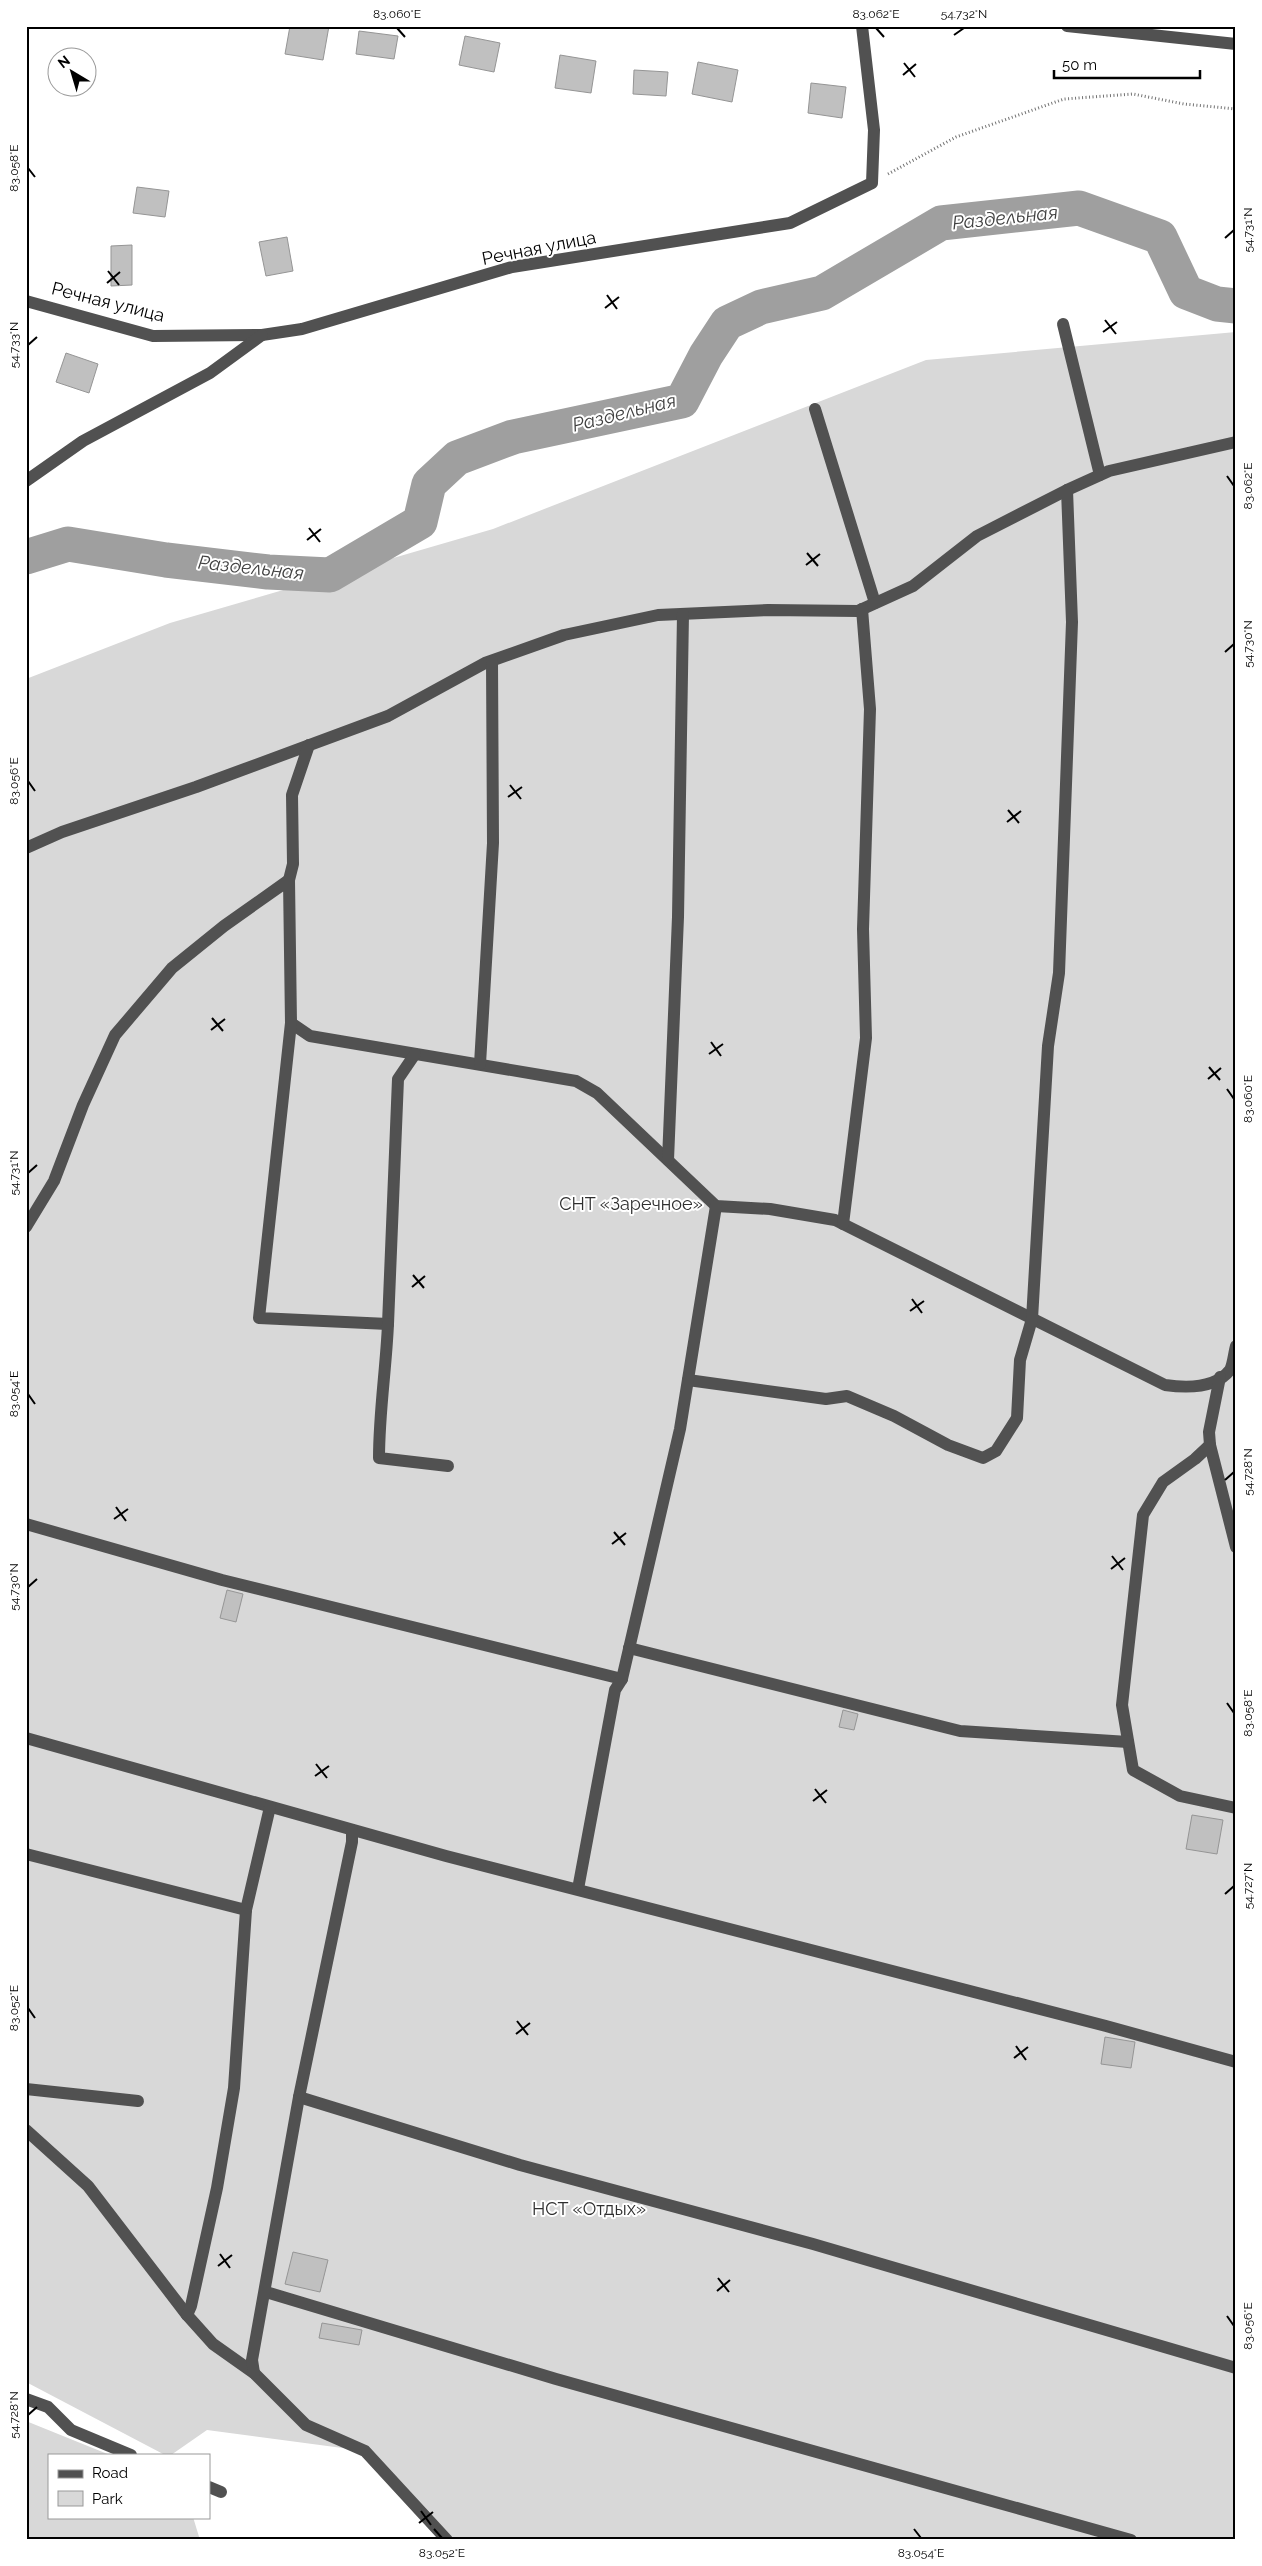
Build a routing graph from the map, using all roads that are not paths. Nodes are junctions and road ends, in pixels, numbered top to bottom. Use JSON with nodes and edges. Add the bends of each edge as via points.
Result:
{"nodes":[{"id":1,"x":862,"y":26,"type":"edge"},
{"id":2,"x":1067,"y":26,"type":"edge"},
{"id":3,"x":1236,"y":44,"type":"edge"},
{"id":4,"x":26,"y":301,"type":"edge"},
{"id":5,"x":1063,"y":324,"type":"dead end"},
{"id":6,"x":262,"y":335,"type":"junction"},
{"id":7,"x":816,"y":409,"type":"dead end"},
{"id":8,"x":1236,"y":442,"type":"edge"},
{"id":9,"x":1100,"y":475,"type":"junction"},
{"id":10,"x":26,"y":481,"type":"edge"},
{"id":11,"x":1067,"y":490,"type":"junction"},
{"id":12,"x":876,"y":603,"type":"junction"},
{"id":13,"x":862,"y":609,"type":"junction"},
{"id":14,"x":683,"y":614,"type":"junction"},
{"id":15,"x":492,"y":661,"type":"junction"},
{"id":16,"x":309,"y":745,"type":"junction"},
{"id":17,"x":26,"y":848,"type":"edge"},
{"id":18,"x":289,"y":880,"type":"junction"},
{"id":19,"x":291,"y":1023,"type":"junction"},
{"id":20,"x":415,"y":1054,"type":"junction"},
{"id":21,"x":480,"y":1064,"type":"junction"},
{"id":22,"x":668,"y":1160,"type":"junction"},
{"id":23,"x":716,"y":1206,"type":"junction"},
{"id":24,"x":843,"y":1224,"type":"junction"},
{"id":25,"x":26,"y":1227,"type":"edge"},
{"id":26,"x":1032,"y":1319,"type":"junction"},
{"id":27,"x":388,"y":1324,"type":"junction"},
{"id":28,"x":1236,"y":1346,"type":"edge"},
{"id":29,"x":1220,"y":1377,"type":"junction"},
{"id":30,"x":688,"y":1380,"type":"junction"},
{"id":31,"x":1210,"y":1445,"type":"junction"},
{"id":32,"x":448,"y":1466,"type":"dead end"},
{"id":33,"x":26,"y":1524,"type":"edge"},
{"id":34,"x":1236,"y":1547,"type":"edge"},
{"id":35,"x":629,"y":1648,"type":"junction"},
{"id":36,"x":622,"y":1679,"type":"junction"},
{"id":37,"x":26,"y":1738,"type":"edge"},
{"id":38,"x":1128,"y":1742,"type":"junction"},
{"id":39,"x":270,"y":1807,"type":"junction"},
{"id":40,"x":1236,"y":1808,"type":"edge"},
{"id":41,"x":352,"y":1830,"type":"junction"},
{"id":42,"x":26,"y":1854,"type":"edge"},
{"id":43,"x":578,"y":1889,"type":"junction"},
{"id":44,"x":246,"y":1910,"type":"junction"},
{"id":45,"x":1236,"y":2062,"type":"edge"},
{"id":46,"x":26,"y":2089,"type":"edge"},
{"id":47,"x":299,"y":2097,"type":"junction"},
{"id":48,"x":138,"y":2101,"type":"dead end"},
{"id":49,"x":26,"y":2130,"type":"edge"},
{"id":50,"x":266,"y":2292,"type":"junction"},
{"id":51,"x":187,"y":2315,"type":"junction"},
{"id":52,"x":1236,"y":2368,"type":"edge"},
{"id":53,"x":254,"y":2373,"type":"junction"},
{"id":54,"x":26,"y":2399,"type":"edge"},
{"id":55,"x":129,"y":2454,"type":"edge"},
{"id":56,"x":447,"y":2540,"type":"edge"},
{"id":57,"x":1131,"y":2540,"type":"edge"}],
"edges":[{"from":1,"to":6,"type":"street","name":"Речная улица","via":[[874,130],[872,183],[790,224],[512,268],[302,329]]},
{"from":2,"to":3,"type":"street"},
{"from":4,"to":6,"type":"street","name":"Речная улица","via":[[153,336]]},
{"from":5,"to":9,"type":"street"},
{"from":6,"to":10,"type":"street","via":[[210,373],[83,441]]},
{"from":7,"to":12,"type":"street"},
{"from":8,"to":9,"type":"street"},
{"from":9,"to":11,"type":"street"},
{"from":11,"to":12,"type":"street","via":[[977,536],[913,586]]},
{"from":11,"to":26,"type":"street","via":[[1072,622],[1059,973],[1048,1046]]},
{"from":12,"to":13,"type":"street"},
{"from":13,"to":14,"type":"street"},
{"from":13,"to":24,"type":"street","via":[[870,709],[863,929],[866,1038]]},
{"from":14,"to":15,"type":"street","via":[[658,615],[564,635]]},
{"from":14,"to":22,"type":"street","via":[[678,917]]},
{"from":15,"to":16,"type":"street","via":[[388,716]]},
{"from":15,"to":21,"type":"street","via":[[494,843]]},
{"from":16,"to":17,"type":"street","via":[[62,832]]},
{"from":16,"to":18,"type":"street","via":[[292,795],[293,864]]},
{"from":18,"to":19,"type":"street"},
{"from":18,"to":25,"type":"street","via":[[172,968],[114,1035],[54,1181]]},
{"from":19,"to":20,"type":"street","via":[[310,1036]]},
{"from":19,"to":27,"type":"street","via":[[259,1318]]},
{"from":20,"to":21,"type":"street"},
{"from":20,"to":27,"type":"street","via":[[398,1079]]},
{"from":21,"to":22,"type":"street","via":[[576,1081],[597,1093]]},
{"from":22,"to":23,"type":"street"},
{"from":23,"to":24,"type":"street","via":[[770,1209]]},
{"from":23,"to":30,"type":"street"},
{"from":24,"to":26,"type":"street"},
{"from":26,"to":29,"type":"street","via":[[1165,1385],[1185,1388],[1212,1383]]},
{"from":26,"to":30,"type":"street","via":[[1020,1360],[1016,1418],[996,1451],[983,1458],[948,1445],[894,1416],[847,1396],[826,1399]]},
{"from":27,"to":32,"type":"street","via":[[379,1458]]},
{"from":28,"to":29,"type":"street","via":[[1230,1370]]},
{"from":29,"to":31,"type":"street","via":[[1209,1432]]},
{"from":30,"to":35,"type":"street","via":[[680,1429]]},
{"from":31,"to":34,"type":"street"},
{"from":31,"to":38,"type":"street","via":[[1163,1482],[1144,1515],[1122,1705]]},
{"from":33,"to":36,"type":"street","via":[[222,1580]]},
{"from":35,"to":36,"type":"street"},
{"from":35,"to":38,"type":"street","via":[[960,1732]]},
{"from":36,"to":43,"type":"street","via":[[615,1690]]},
{"from":37,"to":39,"type":"street"},
{"from":38,"to":40,"type":"street","via":[[1133,1770],[1180,1796]]},
{"from":39,"to":41,"type":"street"},
{"from":39,"to":44,"type":"street"},
{"from":41,"to":43,"type":"street"},
{"from":41,"to":47,"type":"street"},
{"from":42,"to":44,"type":"street"},
{"from":43,"to":45,"type":"street"},
{"from":44,"to":51,"type":"street","via":[[234,2088],[218,2188]]},
{"from":46,"to":48,"type":"street"},
{"from":47,"to":50,"type":"street"},
{"from":47,"to":52,"type":"street","via":[[520,2165],[813,2244]]},
{"from":49,"to":51,"type":"street","via":[[88,2186]]},
{"from":50,"to":53,"type":"street","via":[[252,2360]]},
{"from":50,"to":57,"type":"street","via":[[556,2379]]},
{"from":51,"to":53,"type":"street","via":[[214,2344]]},
{"from":53,"to":56,"type":"street","via":[[306,2424],[365,2451]]},
{"from":54,"to":55,"type":"street","via":[[48,2407],[72,2430]]}]}
